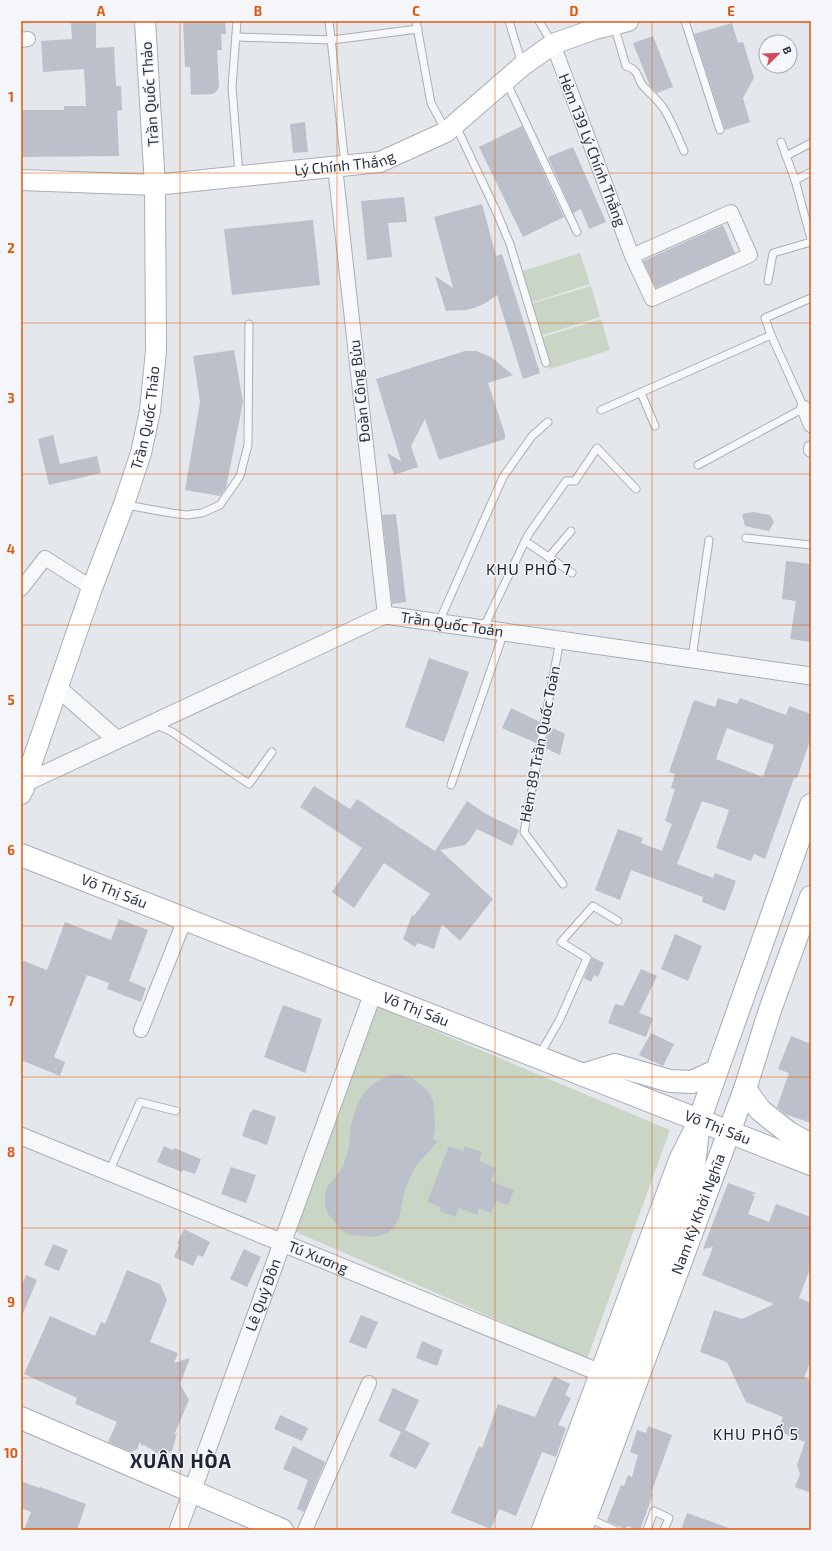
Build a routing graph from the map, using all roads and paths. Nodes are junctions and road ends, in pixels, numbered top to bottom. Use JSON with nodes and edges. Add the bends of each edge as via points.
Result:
{"nodes":[{"id":1,"x":145,"y":21,"type":"edge"},
{"id":2,"x":237,"y":21,"type":"edge"},
{"id":3,"x":329,"y":21,"type":"edge"},
{"id":4,"x":416,"y":21,"type":"edge"},
{"id":5,"x":509,"y":21,"type":"edge"},
{"id":6,"x":539,"y":21,"type":"edge"},
{"id":7,"x":685,"y":21,"type":"edge"},
{"id":8,"x":621,"y":23,"type":"edge"},
{"id":9,"x":594,"y":25,"type":"edge"},
{"id":10,"x":418,"y":29,"type":"junction"},
{"id":11,"x":236,"y":38,"type":"junction"},
{"id":12,"x":332,"y":40,"type":"junction"},
{"id":13,"x":553,"y":44,"type":"junction"},
{"id":14,"x":522,"y":66,"type":"junction"},
{"id":15,"x":506,"y":81,"type":"junction"},
{"id":16,"x":451,"y":128,"type":"junction"},
{"id":17,"x":720,"y":130,"type":"dead end"},
{"id":18,"x":781,"y":142,"type":"dead end"},
{"id":19,"x":811,"y":143,"type":"edge"},
{"id":20,"x":684,"y":151,"type":"dead end"},
{"id":21,"x":786,"y":156,"type":"junction"},
{"id":22,"x":340,"y":166,"type":"junction"},
{"id":23,"x":811,"y":172,"type":"edge"},
{"id":24,"x":239,"y":176,"type":"junction"},
{"id":25,"x":21,"y":180,"type":"edge"},
{"id":26,"x":795,"y":180,"type":"junction"},
{"id":27,"x":156,"y":185,"type":"junction"},
{"id":28,"x":577,"y":232,"type":"dead end"},
{"id":29,"x":811,"y":240,"type":"edge"},
{"id":30,"x":632,"y":256,"type":"junction"},
{"id":31,"x":768,"y":281,"type":"dead end"},
{"id":32,"x":811,"y":298,"type":"edge"},
{"id":33,"x":249,"y":324,"type":"dead end"},
{"id":34,"x":771,"y":335,"type":"junction"},
{"id":35,"x":546,"y":362,"type":"dead end"},
{"id":36,"x":641,"y":392,"type":"junction"},
{"id":37,"x":804,"y":408,"type":"junction"},
{"id":38,"x":602,"y":410,"type":"dead end"},
{"id":39,"x":548,"y":422,"type":"dead end"},
{"id":40,"x":811,"y":425,"type":"edge"},
{"id":41,"x":655,"y":426,"type":"dead end"},
{"id":42,"x":698,"y":465,"type":"dead end"},
{"id":43,"x":636,"y":489,"type":"dead end"},
{"id":44,"x":124,"y":504,"type":"junction"},
{"id":45,"x":571,"y":531,"type":"dead end"},
{"id":46,"x":746,"y":538,"type":"dead end"},
{"id":47,"x":709,"y":540,"type":"dead end"},
{"id":48,"x":526,"y":541,"type":"junction"},
{"id":49,"x":811,"y":545,"type":"edge"},
{"id":50,"x":549,"y":557,"type":"junction"},
{"id":51,"x":572,"y":573,"type":"dead end"},
{"id":52,"x":92,"y":588,"type":"junction"},
{"id":53,"x":21,"y":589,"type":"edge"},
{"id":54,"x":385,"y":616,"type":"junction"},
{"id":55,"x":439,"y":623,"type":"junction"},
{"id":56,"x":483,"y":629,"type":"junction"},
{"id":57,"x":504,"y":632,"type":"junction"},
{"id":58,"x":560,"y":640,"type":"junction"},
{"id":59,"x":692,"y":659,"type":"junction"},
{"id":60,"x":811,"y":676,"type":"edge"},
{"id":61,"x":58,"y":688,"type":"junction"},
{"id":62,"x":153,"y":723,"type":"junction"},
{"id":63,"x":117,"y":740,"type":"junction"},
{"id":64,"x":272,"y":752,"type":"dead end"},
{"id":65,"x":451,"y":785,"type":"dead end"},
{"id":66,"x":22,"y":789,"type":"edge"},
{"id":67,"x":811,"y":805,"type":"edge"},
{"id":68,"x":21,"y":855,"type":"edge"},
{"id":69,"x":563,"y":884,"type":"dead end"},
{"id":70,"x":811,"y":897,"type":"edge"},
{"id":71,"x":185,"y":919,"type":"junction"},
{"id":72,"x":618,"y":921,"type":"dead end"},
{"id":73,"x":373,"y":993,"type":"junction"},
{"id":74,"x":141,"y":1030,"type":"dead end"},
{"id":75,"x":538,"y":1058,"type":"junction"},
{"id":76,"x":716,"y":1071,"type":"junction"},
{"id":77,"x":583,"y":1075,"type":"junction"},
{"id":78,"x":745,"y":1089,"type":"junction"},
{"id":79,"x":176,"y":1111,"type":"dead end"},
{"id":80,"x":699,"y":1121,"type":"junction"},
{"id":81,"x":728,"y":1132,"type":"junction"},
{"id":82,"x":21,"y":1136,"type":"edge"},
{"id":83,"x":811,"y":1145,"type":"edge"},
{"id":84,"x":811,"y":1164,"type":"edge"},
{"id":85,"x":109,"y":1172,"type":"junction"},
{"id":86,"x":282,"y":1243,"type":"junction"},
{"id":87,"x":607,"y":1376,"type":"junction"},
{"id":88,"x":370,"y":1383,"type":"dead end"},
{"id":89,"x":21,"y":1418,"type":"edge"},
{"id":90,"x":192,"y":1491,"type":"junction"},
{"id":91,"x":583,"y":1524,"type":"edge"},
{"id":92,"x":178,"y":1530,"type":"edge"},
{"id":93,"x":282,"y":1530,"type":"edge"},
{"id":94,"x":305,"y":1530,"type":"edge"},
{"id":95,"x":542,"y":1530,"type":"edge"},
{"id":96,"x":562,"y":1530,"type":"edge"},
{"id":97,"x":616,"y":1530,"type":"edge"},
{"id":98,"x":647,"y":1530,"type":"edge"},
{"id":99,"x":664,"y":1530,"type":"edge"}],
"edges":[{"from":1,"to":27,"type":"main road","name":"Trần Quốc Thảo"},
{"from":2,"to":11,"type":"lane"},
{"from":3,"to":12,"type":"lane"},
{"from":4,"to":10,"type":"lane"},
{"from":5,"to":14,"type":"lane"},
{"from":6,"to":13,"type":"lane"},
{"from":7,"to":17,"type":"lane"},
{"from":8,"to":9,"type":"main road","name":"Lý Chính Thắng"},
{"from":8,"to":20,"type":"lane","via":[[626,66],[635,71],[644,88],[664,108]]},
{"from":9,"to":13,"type":"main road","name":"Lý Chính Thắng"},
{"from":10,"to":12,"type":"lane"},
{"from":10,"to":16,"type":"lane","via":[[431,103]]},
{"from":11,"to":12,"type":"lane"},
{"from":11,"to":24,"type":"lane","via":[[232,87]]},
{"from":12,"to":22,"type":"lane"},
{"from":13,"to":14,"type":"main road","name":"Lý Chính Thắng"},
{"from":13,"to":30,"type":"street","name":"Hẻm 139 Lý Chính Thắng"},
{"from":14,"to":15,"type":"main road","name":"Lý Chính Thắng"},
{"from":15,"to":16,"type":"main road","name":"Lý Chính Thắng"},
{"from":15,"to":28,"type":"lane"},
{"from":16,"to":22,"type":"main road","name":"Lý Chính Thắng","via":[[380,162]]},
{"from":16,"to":35,"type":"lane","via":[[497,213],[510,244]]},
{"from":18,"to":21,"type":"lane"},
{"from":19,"to":21,"type":"lane"},
{"from":21,"to":26,"type":"lane"},
{"from":22,"to":24,"type":"main road","name":"Lý Chính Thắng"},
{"from":22,"to":54,"type":"street","name":"Đoàn Công Bửu"},
{"from":23,"to":26,"type":"lane"},
{"from":24,"to":27,"type":"main road","name":"Lý Chính Thắng"},
{"from":25,"to":27,"type":"main road","name":"Lý Chính Thắng"},
{"from":26,"to":29,"type":"lane"},
{"from":27,"to":44,"type":"main road","name":"Trần Quốc Thảo","via":[[156,351],[150,411],[141,453]]},
{"from":29,"to":31,"type":"lane","via":[[773,253]]},
{"from":30,"to":30,"type":"street","name":"Hẻm 139 Lý Chính Thắng","via":[[731,212],[750,256],[652,299]]},
{"from":32,"to":34,"type":"lane","via":[[765,318]]},
{"from":33,"to":44,"type":"lane","via":[[248,445],[240,476],[220,505],[202,513],[187,515]]},
{"from":34,"to":36,"type":"lane"},
{"from":34,"to":37,"type":"lane"},
{"from":36,"to":38,"type":"lane"},
{"from":36,"to":41,"type":"lane"},
{"from":37,"to":40,"type":"street"},
{"from":37,"to":42,"type":"lane"},
{"from":39,"to":55,"type":"lane","via":[[532,436],[503,477]]},
{"from":43,"to":48,"type":"lane","via":[[597,448],[575,481],[566,481]]},
{"from":44,"to":52,"type":"main road","name":"Trần Quốc Thảo"},
{"from":45,"to":50,"type":"lane"},
{"from":46,"to":49,"type":"lane"},
{"from":47,"to":59,"type":"lane"},
{"from":48,"to":50,"type":"lane"},
{"from":48,"to":56,"type":"lane"},
{"from":50,"to":51,"type":"lane"},
{"from":52,"to":53,"type":"street","via":[[45,558]]},
{"from":52,"to":61,"type":"main road","name":"Trần Quốc Thảo"},
{"from":54,"to":55,"type":"street","name":"Trần Quốc Toản"},
{"from":54,"to":62,"type":"street","name":"Trần Quốc Toản"},
{"from":55,"to":56,"type":"street","name":"Trần Quốc Toản"},
{"from":56,"to":57,"type":"street","name":"Trần Quốc Toản"},
{"from":57,"to":58,"type":"street","name":"Trần Quốc Toản"},
{"from":57,"to":65,"type":"lane"},
{"from":58,"to":59,"type":"street","name":"Trần Quốc Toản"},
{"from":58,"to":69,"type":"lane","name":"Hẻm 89 Trần Quốc Toản","via":[[524,832]]},
{"from":59,"to":60,"type":"street","name":"Trần Quốc Toản"},
{"from":61,"to":63,"type":"street"},
{"from":61,"to":66,"type":"main road","name":"Trần Quốc Thảo"},
{"from":62,"to":63,"type":"street","name":"Trần Quốc Toản"},
{"from":62,"to":64,"type":"lane","via":[[172,732],[249,784]]},
{"from":63,"to":66,"type":"street","name":"Trần Quốc Toản"},
{"from":67,"to":76,"type":"main road","name":"Nam Kỳ Khởi Nghĩa"},
{"from":68,"to":71,"type":"main road","name":"Võ Thị Sáu"},
{"from":70,"to":78,"type":"main road","name":"Nam Kỳ Khởi Nghĩa","via":[[770,1010]]},
{"from":71,"to":73,"type":"main road","name":"Võ Thị Sáu"},
{"from":71,"to":74,"type":"street"},
{"from":72,"to":75,"type":"lane","via":[[593,906],[561,942],[587,958],[560,1019]]},
{"from":73,"to":75,"type":"main road","name":"Võ Thị Sáu"},
{"from":73,"to":86,"type":"street","name":"Lê Quý Đôn"},
{"from":75,"to":77,"type":"main road","name":"Võ Thị Sáu"},
{"from":76,"to":77,"type":"main road","via":[[692,1082],[670,1081],[615,1065]]},
{"from":76,"to":80,"type":"main road","name":"Nam Kỳ Khởi Nghĩa"},
{"from":77,"to":80,"type":"main road","name":"Võ Thị Sáu"},
{"from":78,"to":81,"type":"main road","name":"Nam Kỳ Khởi Nghĩa"},
{"from":78,"to":83,"type":"main road","via":[[760,1110]]},
{"from":79,"to":85,"type":"lane","via":[[140,1102]]},
{"from":80,"to":81,"type":"main road","name":"Võ Thị Sáu"},
{"from":80,"to":87,"type":"main road","name":"Nam Kỳ Khởi Nghĩa","via":[[694,1166]]},
{"from":81,"to":84,"type":"main road","name":"Võ Thị Sáu"},
{"from":81,"to":91,"type":"main road","name":"Nam Kỳ Khởi Nghĩa"},
{"from":82,"to":85,"type":"street","name":"Tú Xương"},
{"from":85,"to":86,"type":"street","name":"Tú Xương"},
{"from":86,"to":87,"type":"street","name":"Tú Xương"},
{"from":86,"to":90,"type":"street","name":"Lê Quý Đôn"},
{"from":87,"to":95,"type":"main road","name":"Nam Kỳ Khởi Nghĩa"},
{"from":87,"to":96,"type":"main road","name":"Nam Kỳ Khởi Nghĩa"},
{"from":88,"to":94,"type":"street"},
{"from":89,"to":90,"type":"main road"},
{"from":90,"to":92,"type":"street","name":"Lê Quý Đôn"},
{"from":90,"to":93,"type":"main road"},
{"from":91,"to":97,"type":"lane"},
{"from":98,"to":99,"type":"lane","via":[[654,1512],[669,1518]]}]}
